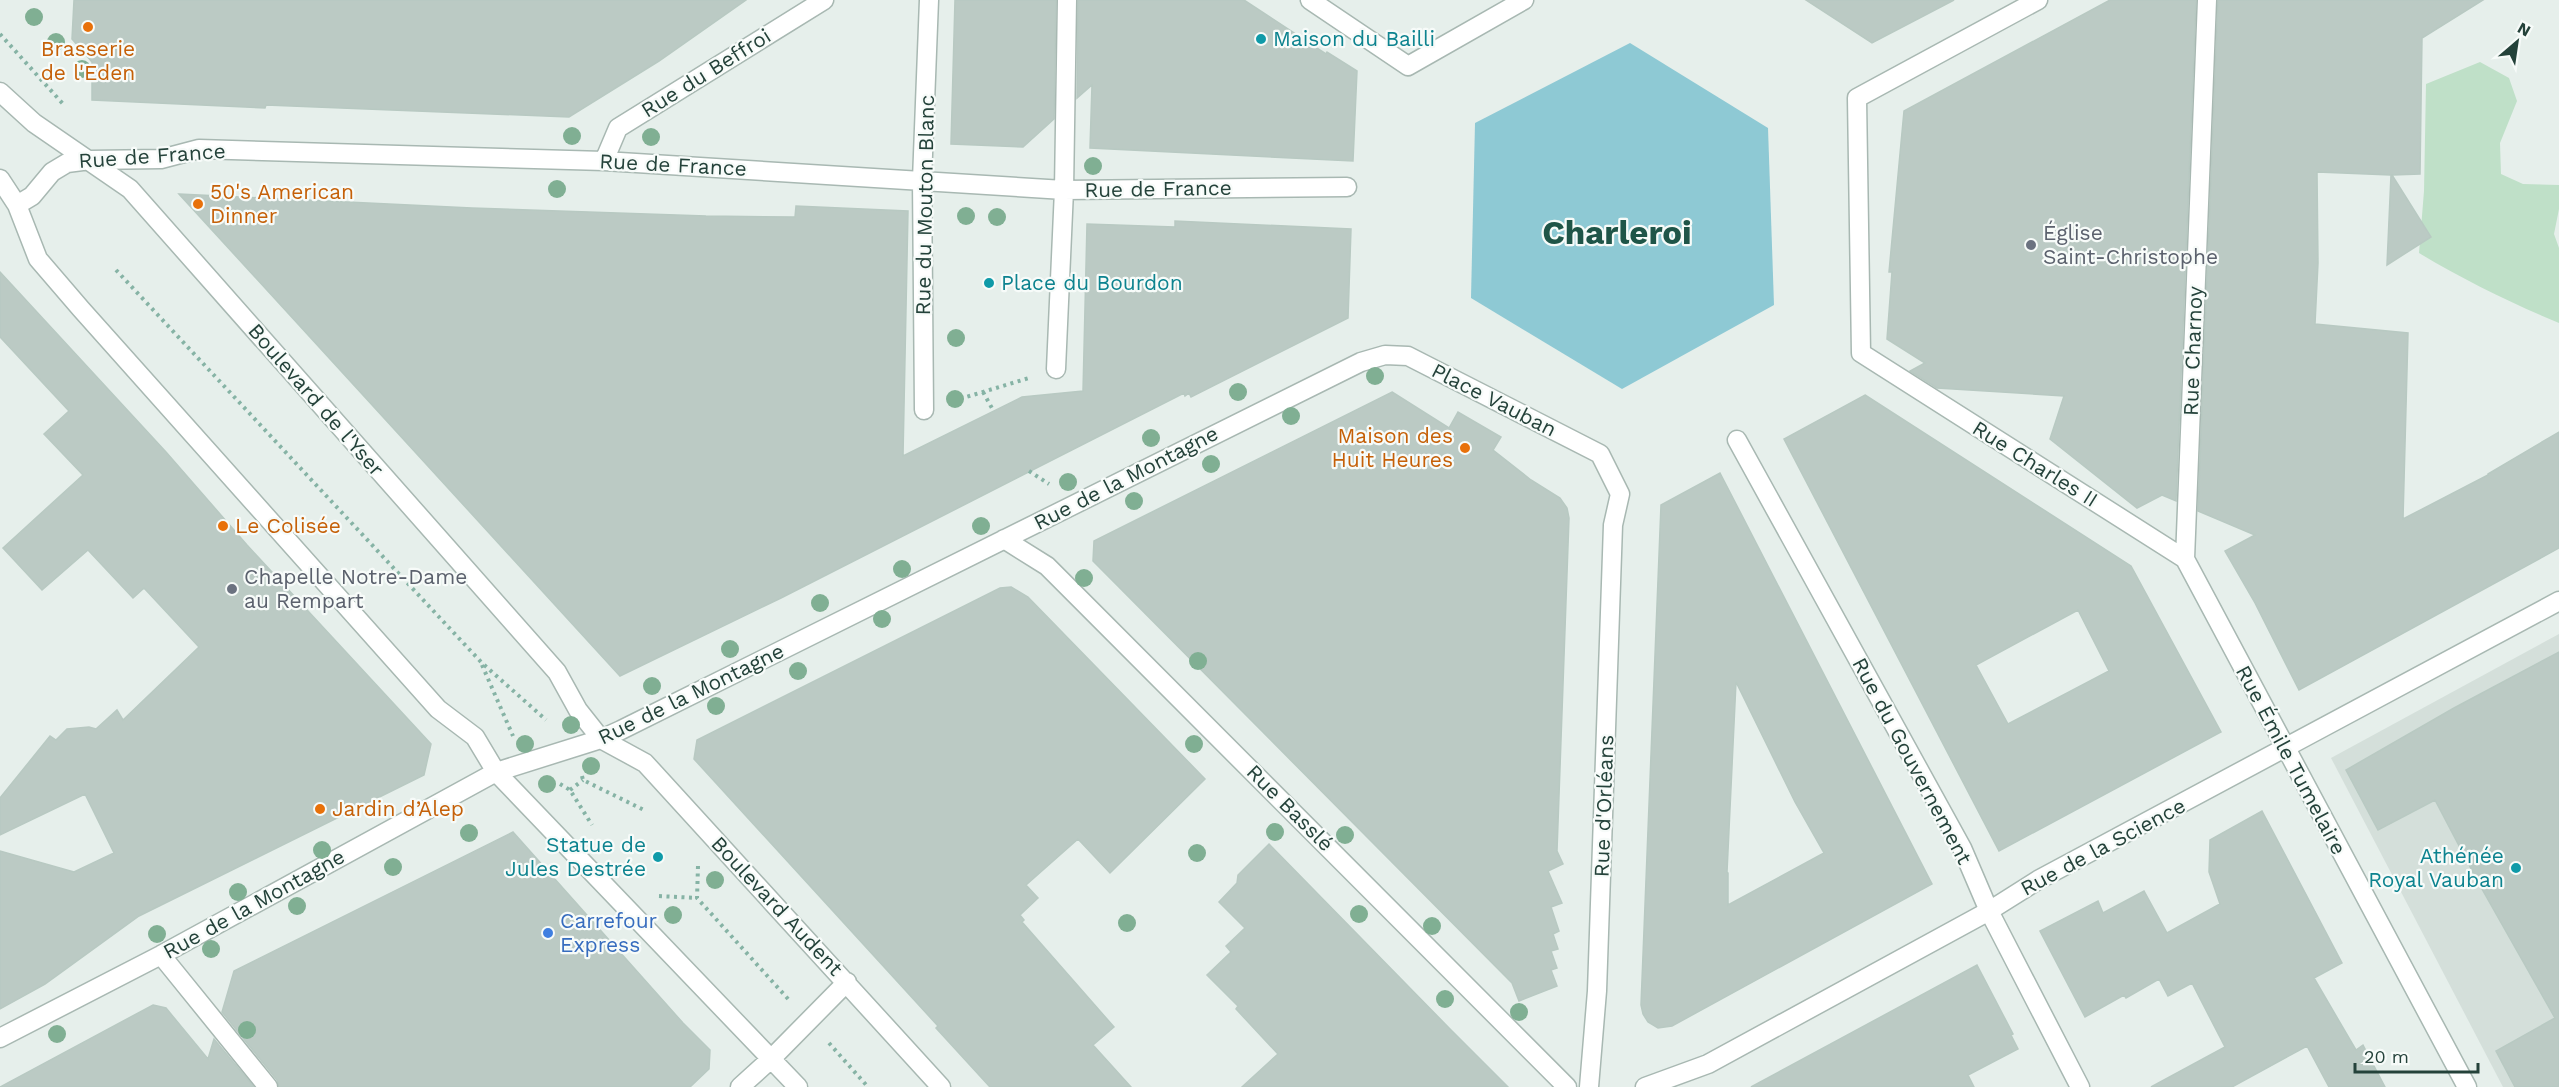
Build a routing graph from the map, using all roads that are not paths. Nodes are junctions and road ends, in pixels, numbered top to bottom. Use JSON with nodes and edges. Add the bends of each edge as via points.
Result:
{"nodes":[{"id":1,"x":824,"y":0,"type":"edge"},
{"id":2,"x":929,"y":0,"type":"edge"},
{"id":3,"x":1067,"y":0,"type":"edge"},
{"id":4,"x":1310,"y":0,"type":"edge"},
{"id":5,"x":1524,"y":0,"type":"edge"},
{"id":6,"x":2038,"y":0,"type":"edge"},
{"id":7,"x":2207,"y":0,"type":"edge"},
{"id":8,"x":0,"y":92,"type":"edge"},
{"id":9,"x":90,"y":160,"type":"junction"},
{"id":10,"x":604,"y":161,"type":"junction"},
{"id":11,"x":0,"y":179,"type":"edge"},
{"id":12,"x":922,"y":180,"type":"junction"},
{"id":13,"x":1347,"y":187,"type":"dead end"},
{"id":14,"x":1064,"y":190,"type":"junction"},
{"id":15,"x":17,"y":205,"type":"junction"},
{"id":16,"x":1385,"y":355,"type":"joint"},
{"id":17,"x":1056,"y":369,"type":"road end"},
{"id":18,"x":924,"y":410,"type":"road end"},
{"id":19,"x":1737,"y":440,"type":"dead end"},
{"id":20,"x":1600,"y":454,"type":"joint"},
{"id":21,"x":1004,"y":539,"type":"junction"},
{"id":22,"x":2185,"y":559,"type":"junction"},
{"id":23,"x":2559,"y":601,"type":"edge"},
{"id":24,"x":601,"y":739,"type":"junction"},
{"id":25,"x":2285,"y":750,"type":"junction"},
{"id":26,"x":496,"y":772,"type":"junction"},
{"id":27,"x":1989,"y":911,"type":"junction"},
{"id":28,"x":160,"y":955,"type":"junction"},
{"id":29,"x":847,"y":982,"type":"junction"},
{"id":30,"x":0,"y":1038,"type":"edge"},
{"id":31,"x":772,"y":1058,"type":"junction"},
{"id":32,"x":268,"y":1087,"type":"edge"},
{"id":33,"x":740,"y":1087,"type":"edge"},
{"id":34,"x":798,"y":1087,"type":"edge"},
{"id":35,"x":941,"y":1087,"type":"edge"},
{"id":36,"x":1567,"y":1087,"type":"edge"},
{"id":37,"x":1589,"y":1087,"type":"edge"},
{"id":38,"x":1645,"y":1087,"type":"edge"},
{"id":39,"x":2080,"y":1087,"type":"edge"},
{"id":40,"x":2467,"y":1087,"type":"edge"}],
"edges":[{"from":1,"to":10,"type":"street","name":"Rue du Beffroi","via":[[618,128]]},
{"from":2,"to":12,"type":"street","name":"Rue du Mouton Blanc"},
{"from":3,"to":14,"type":"street"},
{"from":4,"to":5,"type":"street","via":[[1408,66]]},
{"from":6,"to":22,"type":"street","name":"Rue Charles II","via":[[1857,98],[1861,353]]},
{"from":7,"to":22,"type":"street","name":"Rue Charnoy"},
{"from":8,"to":9,"type":"street","name":"Boulevard de l'Yser","via":[[34,123]]},
{"from":9,"to":10,"type":"street","name":"Rue de France","via":[[161,159],[199,149]]},
{"from":9,"to":15,"type":"street","name":"Rue de France","via":[[68,163],[52,172],[32,196]]},
{"from":9,"to":24,"type":"street","name":"Boulevard de l'Yser","via":[[130,189],[235,307],[557,672],[578,710]]},
{"from":10,"to":12,"type":"street","name":"Rue de France"},
{"from":11,"to":15,"type":"street"},
{"from":12,"to":14,"type":"street","name":"Rue de France"},
{"from":12,"to":18,"type":"street","name":"Rue du Mouton Blanc"},
{"from":13,"to":14,"type":"street","name":"Rue de France"},
{"from":14,"to":17,"type":"street"},
{"from":15,"to":26,"type":"street","via":[[38,259],[438,709],[474,737]]},
{"from":16,"to":20,"type":"street","name":"Place Vauban","via":[[1408,356]]},
{"from":16,"to":21,"type":"street","name":"Rue de la Montagne","via":[[1361,362]]},
{"from":19,"to":27,"type":"street","name":"Rue du Gouvernement","via":[[1962,848]]},
{"from":20,"to":37,"type":"street","name":"Rue d'Orléans","via":[[1620,494],[1613,525],[1597,991]]},
{"from":21,"to":24,"type":"street","name":"Rue de la Montagne"},
{"from":21,"to":36,"type":"street","name":"Rue Basslé","via":[[1047,566]]},
{"from":22,"to":25,"type":"street","name":"Rue Émile Tumelaire"},
{"from":23,"to":25,"type":"street","name":"Rue de la Science"},
{"from":24,"to":26,"type":"street","name":"Rue de la Montagne"},
{"from":24,"to":29,"type":"street","name":"Boulevard Audent","via":[[645,763]]},
{"from":25,"to":27,"type":"street","name":"Rue de la Science","via":[[2038,880]]},
{"from":25,"to":40,"type":"street","name":"Rue Émile Tumelaire"},
{"from":26,"to":28,"type":"street","name":"Rue de la Montagne"},
{"from":26,"to":31,"type":"street"},
{"from":27,"to":38,"type":"street","name":"Rue de la Science","via":[[1708,1064]]},
{"from":27,"to":39,"type":"street","name":"Rue du Gouvernement"},
{"from":28,"to":30,"type":"street","name":"Rue de la Montagne"},
{"from":28,"to":32,"type":"street"},
{"from":29,"to":31,"type":"street"},
{"from":29,"to":35,"type":"street","name":"Boulevard Audent"},
{"from":31,"to":33,"type":"street"},
{"from":31,"to":34,"type":"street"}]}
